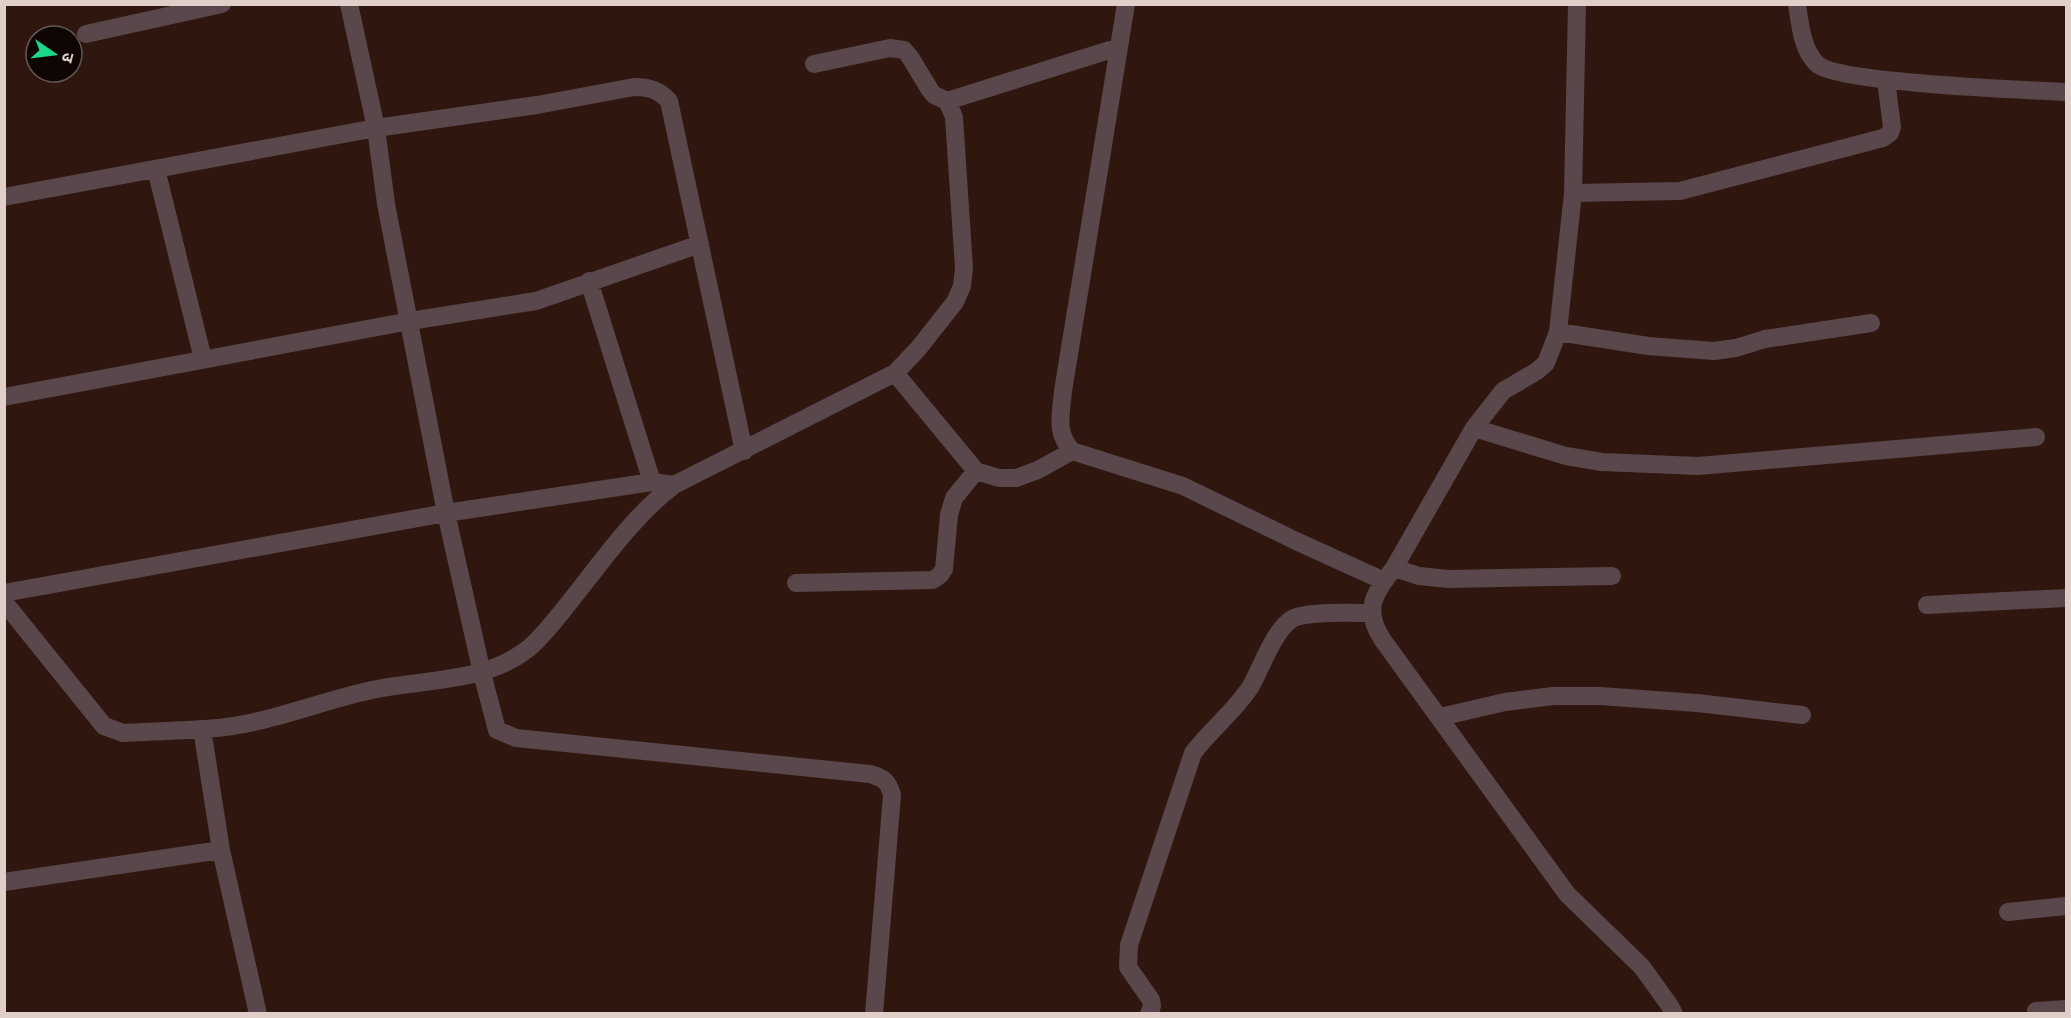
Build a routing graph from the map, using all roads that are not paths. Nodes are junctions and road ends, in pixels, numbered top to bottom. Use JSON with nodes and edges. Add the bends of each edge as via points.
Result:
{"nodes":[{"id":1,"x":222,"y":4,"type":"edge"},
{"id":2,"x":350,"y":4,"type":"edge"},
{"id":3,"x":1126,"y":4,"type":"edge"},
{"id":4,"x":1577,"y":4,"type":"edge"},
{"id":5,"x":1797,"y":4,"type":"edge"},
{"id":6,"x":86,"y":34,"type":"dead end"},
{"id":7,"x":1119,"y":47,"type":"junction"},
{"id":8,"x":814,"y":64,"type":"dead end"},
{"id":9,"x":1887,"y":80,"type":"junction"},
{"id":10,"x":2067,"y":93,"type":"edge"},
{"id":11,"x":947,"y":101,"type":"junction"},
{"id":12,"x":376,"y":128,"type":"junction"},
{"id":13,"x":156,"y":169,"type":"junction"},
{"id":14,"x":1574,"y":194,"type":"junction"},
{"id":15,"x":4,"y":197,"type":"edge"},
{"id":16,"x":700,"y":244,"type":"junction"},
{"id":17,"x":589,"y":281,"type":"junction"},
{"id":18,"x":410,"y":321,"type":"junction"},
{"id":19,"x":1870,"y":323,"type":"dead end"},
{"id":20,"x":1558,"y":332,"type":"junction"},
{"id":21,"x":203,"y":359,"type":"junction"},
{"id":22,"x":895,"y":373,"type":"junction"},
{"id":23,"x":4,"y":397,"type":"edge"},
{"id":24,"x":1474,"y":429,"type":"junction"},
{"id":25,"x":2036,"y":437,"type":"dead end"},
{"id":26,"x":744,"y":451,"type":"junction"},
{"id":27,"x":1072,"y":451,"type":"junction"},
{"id":28,"x":976,"y":471,"type":"junction"},
{"id":29,"x":652,"y":482,"type":"junction"},
{"id":30,"x":674,"y":485,"type":"junction"},
{"id":31,"x":446,"y":513,"type":"junction"},
{"id":32,"x":1389,"y":575,"type":"junction"},
{"id":33,"x":1612,"y":576,"type":"dead end"},
{"id":34,"x":795,"y":583,"type":"dead end"},
{"id":35,"x":4,"y":592,"type":"edge"},
{"id":36,"x":2067,"y":598,"type":"edge"},
{"id":37,"x":4,"y":602,"type":"edge"},
{"id":38,"x":1927,"y":605,"type":"dead end"},
{"id":39,"x":1370,"y":613,"type":"junction"},
{"id":40,"x":482,"y":673,"type":"junction"},
{"id":41,"x":1802,"y":715,"type":"dead end"},
{"id":42,"x":1440,"y":717,"type":"junction"},
{"id":43,"x":202,"y":729,"type":"junction"},
{"id":44,"x":221,"y":850,"type":"junction"},
{"id":45,"x":4,"y":882,"type":"edge"},
{"id":46,"x":2067,"y":906,"type":"edge"},
{"id":47,"x":2008,"y":912,"type":"dead end"},
{"id":48,"x":2067,"y":1009,"type":"edge"},
{"id":49,"x":2036,"y":1011,"type":"dead end"},
{"id":50,"x":258,"y":1014,"type":"edge"},
{"id":51,"x":874,"y":1014,"type":"edge"},
{"id":52,"x":1149,"y":1014,"type":"edge"},
{"id":53,"x":1674,"y":1014,"type":"edge"}],
"edges":[{"from":1,"to":6,"type":"street"},
{"from":2,"to":12,"type":"street"},
{"from":3,"to":7,"type":"street"},
{"from":4,"to":14,"type":"street"},
{"from":5,"to":9,"type":"street","via":[[1805,43],[1817,64],[1825,70]]},
{"from":7,"to":11,"type":"street"},
{"from":7,"to":27,"type":"street","via":[[1063,391],[1060,428],[1063,441]]},
{"from":8,"to":11,"type":"street","via":[[890,48],[903,50],[934,95]]},
{"from":9,"to":10,"type":"street"},
{"from":9,"to":14,"type":"street","via":[[1892,127],[1883,138],[1680,191]]},
{"from":11,"to":22,"type":"street","via":[[956,135],[962,286],[955,302]]},
{"from":12,"to":13,"type":"street"},
{"from":12,"to":16,"type":"street","via":[[648,87],[669,101]]},
{"from":12,"to":18,"type":"street","via":[[386,204]]},
{"from":13,"to":15,"type":"street"},
{"from":13,"to":21,"type":"street"},
{"from":14,"to":20,"type":"street"},
{"from":16,"to":17,"type":"street"},
{"from":16,"to":26,"type":"street"},
{"from":17,"to":18,"type":"street","via":[[536,301]]},
{"from":17,"to":29,"type":"street"},
{"from":18,"to":21,"type":"street"},
{"from":18,"to":31,"type":"street"},
{"from":19,"to":20,"type":"street","via":[[1714,351],[1648,346]]},
{"from":20,"to":24,"type":"street","via":[[1546,363],[1503,391]]},
{"from":21,"to":23,"type":"street"},
{"from":22,"to":26,"type":"street"},
{"from":22,"to":28,"type":"street"},
{"from":24,"to":25,"type":"street","via":[[1566,456],[1602,462],[1698,466]]},
{"from":24,"to":32,"type":"street"},
{"from":26,"to":30,"type":"street"},
{"from":27,"to":28,"type":"street","via":[[1016,478]]},
{"from":27,"to":32,"type":"street","via":[[1183,486],[1296,541]]},
{"from":28,"to":34,"type":"street","via":[[954,498],[944,569],[933,580]]},
{"from":29,"to":30,"type":"street"},
{"from":29,"to":31,"type":"street"},
{"from":30,"to":40,"type":"street","via":[[653,501],[528,648]]},
{"from":31,"to":35,"type":"street"},
{"from":31,"to":40,"type":"street"},
{"from":32,"to":33,"type":"street","via":[[1449,579]]},
{"from":32,"to":39,"type":"street"},
{"from":36,"to":38,"type":"street"},
{"from":37,"to":43,"type":"street","via":[[104,726],[123,733]]},
{"from":39,"to":42,"type":"street","via":[[1382,639]]},
{"from":39,"to":52,"type":"street","via":[[1293,619],[1280,630],[1238,704],[1193,753],[1128,952],[1128,967],[1151,1000]]},
{"from":40,"to":43,"type":"street","via":[[376,689],[252,722]]},
{"from":40,"to":51,"type":"street","via":[[497,730],[516,738],[883,778],[892,795]]},
{"from":41,"to":42,"type":"street","via":[[1697,703],[1552,696]]},
{"from":42,"to":53,"type":"street","via":[[1567,894],[1642,967]]},
{"from":43,"to":44,"type":"street"},
{"from":44,"to":45,"type":"street"},
{"from":44,"to":50,"type":"street"},
{"from":46,"to":47,"type":"street"},
{"from":48,"to":49,"type":"street"}]}
